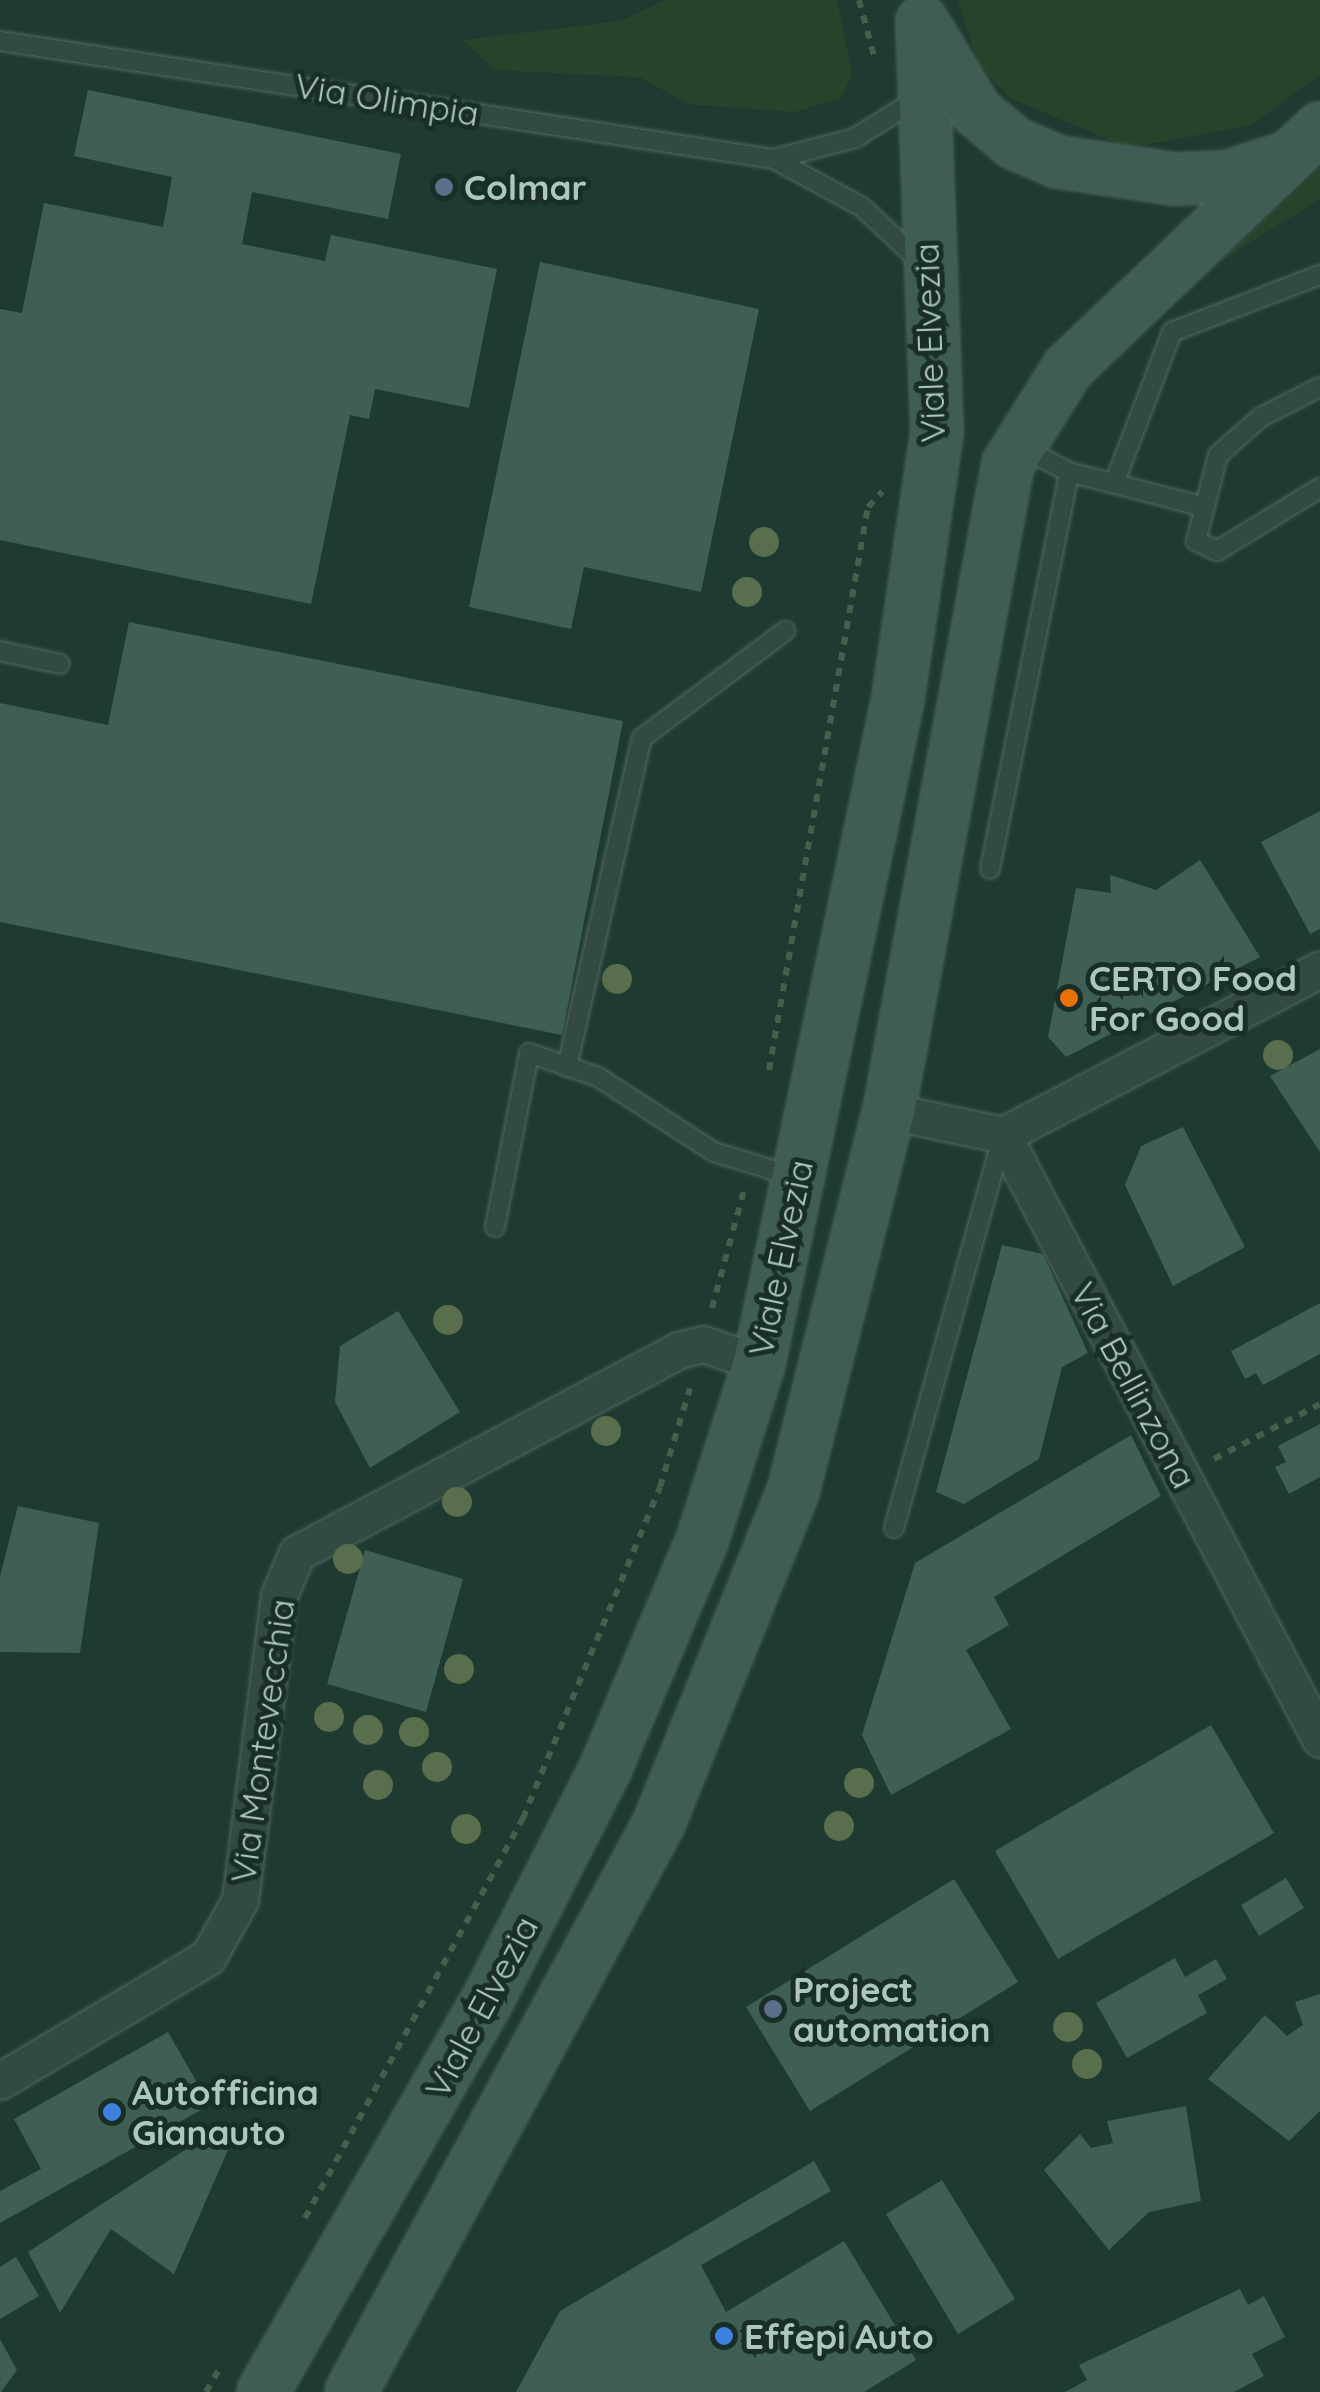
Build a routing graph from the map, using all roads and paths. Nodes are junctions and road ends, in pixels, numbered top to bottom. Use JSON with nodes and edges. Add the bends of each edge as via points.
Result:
{"nodes":[{"id":1,"x":919,"y":10,"type":"edge"},
{"id":2,"x":0,"y":42,"type":"edge"},
{"id":3,"x":920,"y":98,"type":"junction"},
{"id":4,"x":1301,"y":143,"type":"edge"},
{"id":5,"x":774,"y":159,"type":"junction"},
{"id":6,"x":926,"y":268,"type":"junction"},
{"id":7,"x":1320,"y":275,"type":"edge"},
{"id":8,"x":1320,"y":387,"type":"edge"},
{"id":9,"x":1020,"y":446,"type":"junction"},
{"id":10,"x":1069,"y":472,"type":"junction"},
{"id":11,"x":891,"y":482,"type":"dead end"},
{"id":12,"x":1114,"y":484,"type":"junction"},
{"id":13,"x":1320,"y":488,"type":"edge"},
{"id":14,"x":1200,"y":506,"type":"junction"},
{"id":15,"x":785,"y":631,"type":"dead end"},
{"id":16,"x":0,"y":651,"type":"edge"},
{"id":17,"x":60,"y":664,"type":"dead end"},
{"id":18,"x":990,"y":869,"type":"dead end"},
{"id":19,"x":1320,"y":969,"type":"edge"},
{"id":20,"x":568,"y":1066,"type":"junction"},
{"id":21,"x":767,"y":1082,"type":"dead end"},
{"id":22,"x":889,"y":1111,"type":"junction"},
{"id":23,"x":1002,"y":1135,"type":"junction"},
{"id":24,"x":774,"y":1172,"type":"junction"},
{"id":25,"x":496,"y":1227,"type":"dead end"},
{"id":26,"x":703,"y":1344,"type":"junction"},
{"id":27,"x":758,"y":1363,"type":"junction"},
{"id":28,"x":1320,"y":1404,"type":"edge"},
{"id":29,"x":1182,"y":1476,"type":"junction"},
{"id":30,"x":894,"y":1528,"type":"dead end"},
{"id":31,"x":1320,"y":1739,"type":"edge"},
{"id":32,"x":0,"y":2080,"type":"edge"},
{"id":33,"x":297,"y":2232,"type":"dead end"},
{"id":34,"x":223,"y":2362,"type":"dead end"},
{"id":35,"x":206,"y":2392,"type":"edge"},
{"id":36,"x":263,"y":2392,"type":"edge"},
{"id":37,"x":351,"y":2392,"type":"edge"}],
"edges":[{"from":1,"to":3,"type":"main road","name":"Viale Elvezia"},
{"from":1,"to":4,"type":"main road","name":"Viale Elvezia","via":[[976,111],[1014,143],[1058,162],[1175,180]]},
{"from":2,"to":5,"type":"lane","name":"Via Olimpia"},
{"from":3,"to":5,"type":"lane","name":"Via Olimpia","via":[[855,138]]},
{"from":3,"to":6,"type":"main road","name":"Viale Elvezia"},
{"from":4,"to":9,"type":"main road","name":"Viale Elvezia","via":[[1263,190],[1068,368]]},
{"from":5,"to":6,"type":"lane","name":"Via Olimpia","via":[[862,207]]},
{"from":6,"to":24,"type":"main road","name":"Viale Elvezia","via":[[937,432],[898,699]]},
{"from":7,"to":12,"type":"lane","via":[[1172,332]]},
{"from":8,"to":14,"type":"lane","via":[[1261,417],[1218,455]]},
{"from":9,"to":10,"type":"lane"},
{"from":9,"to":22,"type":"main road","name":"Viale Elvezia","via":[[997,517]]},
{"from":10,"to":12,"type":"lane"},
{"from":10,"to":18,"type":"lane"},
{"from":11,"to":21,"type":"path","via":[[868,507]]},
{"from":12,"to":14,"type":"lane"},
{"from":13,"to":14,"type":"lane","via":[[1217,550],[1196,541]]},
{"from":15,"to":20,"type":"lane","via":[[642,738]]},
{"from":16,"to":17,"type":"lane"},
{"from":19,"to":23,"type":"street"},
{"from":20,"to":24,"type":"lane"},
{"from":20,"to":25,"type":"lane","via":[[529,1053]]},
{"from":22,"to":23,"type":"street"},
{"from":22,"to":37,"type":"main road","name":"Viale Elvezia","via":[[793,1492],[715,1696],[650,1840]]},
{"from":23,"to":29,"type":"street","name":"Via Bellinzona"},
{"from":23,"to":30,"type":"lane"},
{"from":24,"to":26,"type":"path"},
{"from":24,"to":27,"type":"main road","name":"Viale Elvezia"},
{"from":26,"to":27,"type":"street"},
{"from":26,"to":32,"type":"street","name":"Via Montevecchia","via":[[297,1553],[279,1596],[240,1900],[208,1956]]},
{"from":26,"to":33,"type":"path","via":[[660,1487],[522,1818]]},
{"from":27,"to":36,"type":"main road","name":"Viale Elvezia","via":[[702,1541],[606,1768],[486,2003]]},
{"from":28,"to":29,"type":"path"},
{"from":29,"to":31,"type":"street","name":"Via Bellinzona"},
{"from":34,"to":35,"type":"path"}]}
